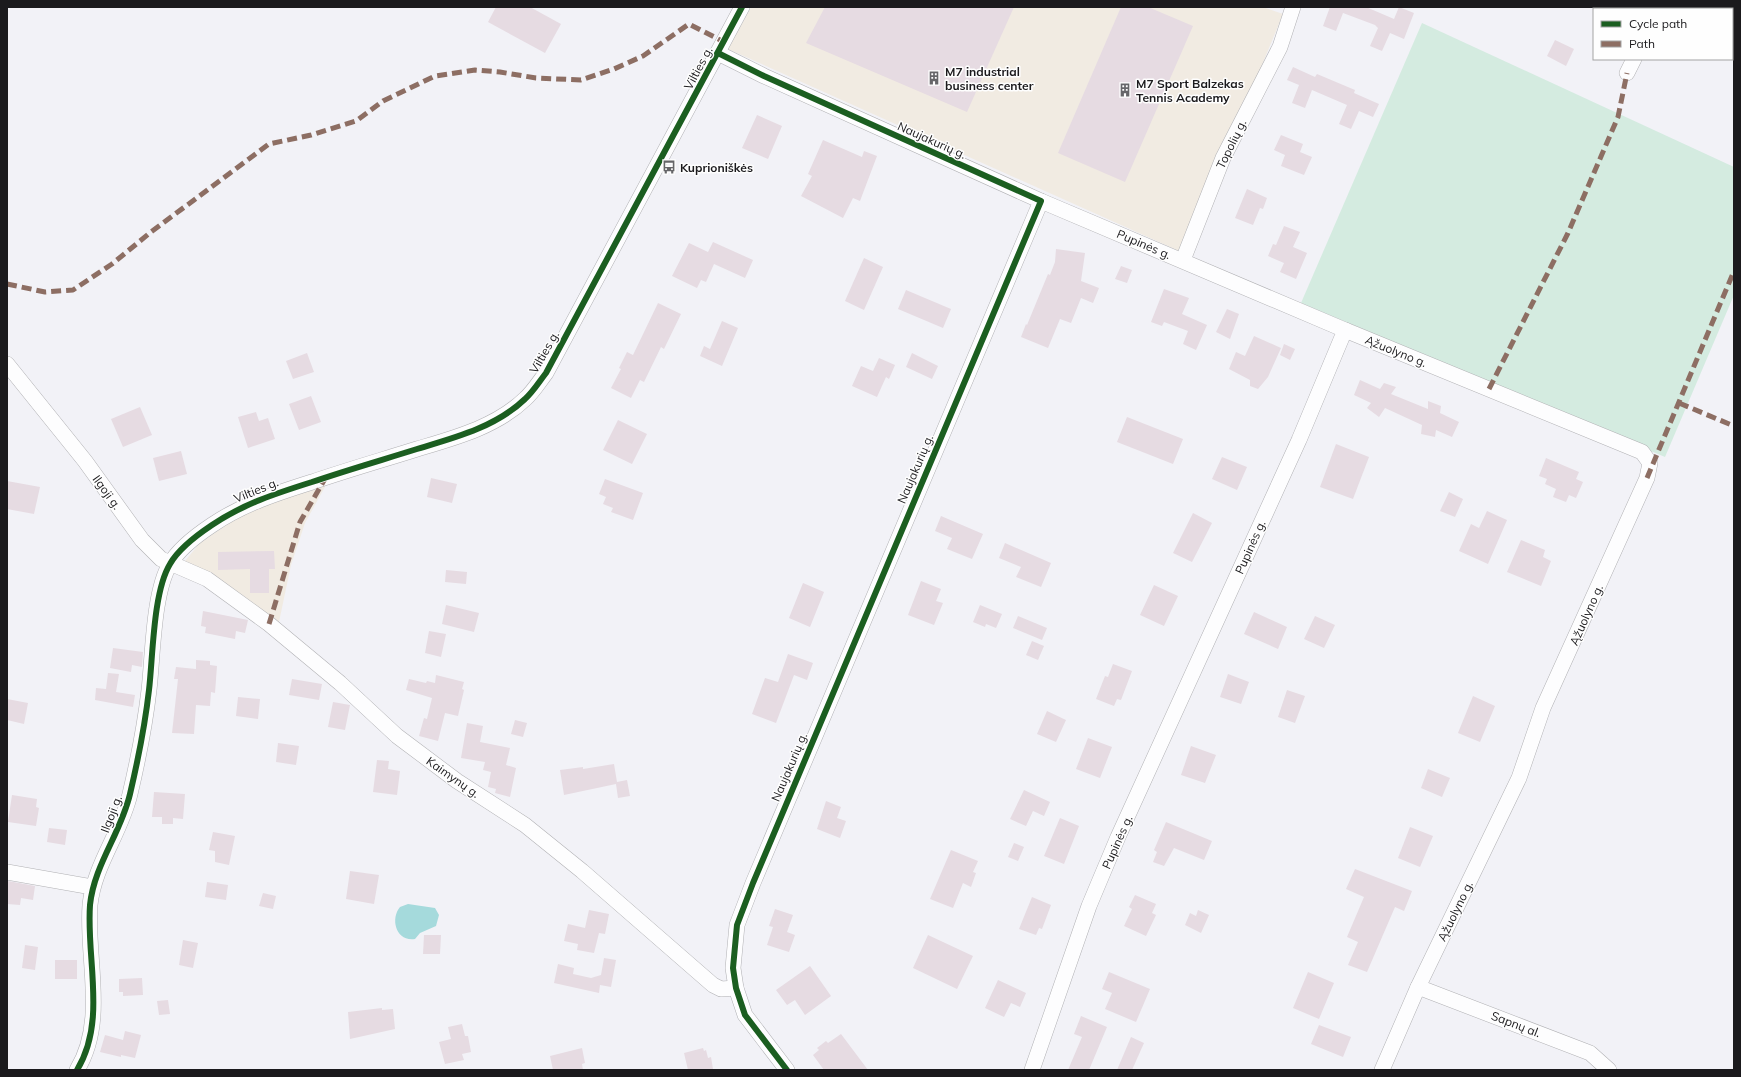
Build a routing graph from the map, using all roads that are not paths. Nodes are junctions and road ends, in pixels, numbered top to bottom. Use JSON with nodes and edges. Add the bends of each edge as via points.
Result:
{"nodes":[{"id":1,"x":742,"y":7,"type":"edge"},
{"id":2,"x":1293,"y":7,"type":"edge"},
{"id":3,"x":718,"y":53,"type":"junction"},
{"id":4,"x":1634,"y":60,"type":"edge"},
{"id":5,"x":1627,"y":74,"type":"dead end"},
{"id":6,"x":1041,"y":201,"type":"junction"},
{"id":7,"x":1183,"y":260,"type":"junction"},
{"id":8,"x":1346,"y":330,"type":"junction"},
{"id":9,"x":7,"y":364,"type":"edge"},
{"id":10,"x":170,"y":563,"type":"junction"},
{"id":11,"x":7,"y":872,"type":"edge"},
{"id":12,"x":92,"y":887,"type":"junction"},
{"id":13,"x":1418,"y":987,"type":"junction"},
{"id":14,"x":736,"y":988,"type":"junction"},
{"id":15,"x":77,"y":1070,"type":"edge"},
{"id":16,"x":787,"y":1070,"type":"edge"},
{"id":17,"x":1032,"y":1070,"type":"edge"},
{"id":18,"x":1382,"y":1070,"type":"edge"},
{"id":19,"x":1608,"y":1070,"type":"edge"}],
"edges":[{"from":1,"to":3,"type":"street","name":"Vilties g."},
{"from":2,"to":7,"type":"street","name":"Topolių g.","via":[[1280,47],[1223,158]]},
{"from":3,"to":6,"type":"street","name":"Naujakurių g."},
{"from":3,"to":10,"type":"street","name":"Vilties g.","via":[[546,373],[525,399],[495,420],[452,439],[247,504],[197,535]]},
{"from":4,"to":5,"type":"street"},
{"from":6,"to":7,"type":"street","name":"Pupinės g."},
{"from":6,"to":14,"type":"street","name":"Naujakurių g.","via":[[753,883],[738,925],[733,968]]},
{"from":7,"to":8,"type":"street","name":"Pupinės g."},
{"from":8,"to":13,"type":"street","name":"Ąžuolyno g.","via":[[1642,452],[1650,462],[1647,478],[1543,708],[1518,778]]},
{"from":8,"to":17,"type":"street","name":"Pupinės g.","via":[[1098,885]]},
{"from":9,"to":10,"type":"street","name":"Ilgoji g.","via":[[85,461],[142,540],[161,559]]},
{"from":10,"to":12,"type":"street","name":"Ilgoji g.","via":[[161,585],[149,693],[131,792],[126,811]]},
{"from":10,"to":14,"type":"street","name":"Kaimynų g.","via":[[207,578],[269,624],[340,683],[397,736],[457,781],[525,825],[582,871],[712,985],[721,989]]},
{"from":11,"to":12,"type":"street"},
{"from":12,"to":15,"type":"street","name":"Ilgoji g.","via":[[92,1018],[87,1048]]},
{"from":13,"to":18,"type":"street","name":"Ąžuolyno g."},
{"from":13,"to":19,"type":"street","name":"Sapnų al.","via":[[1590,1053]]},
{"from":14,"to":16,"type":"street","name":"Naujakurių g.","via":[[745,1016]]}]}
